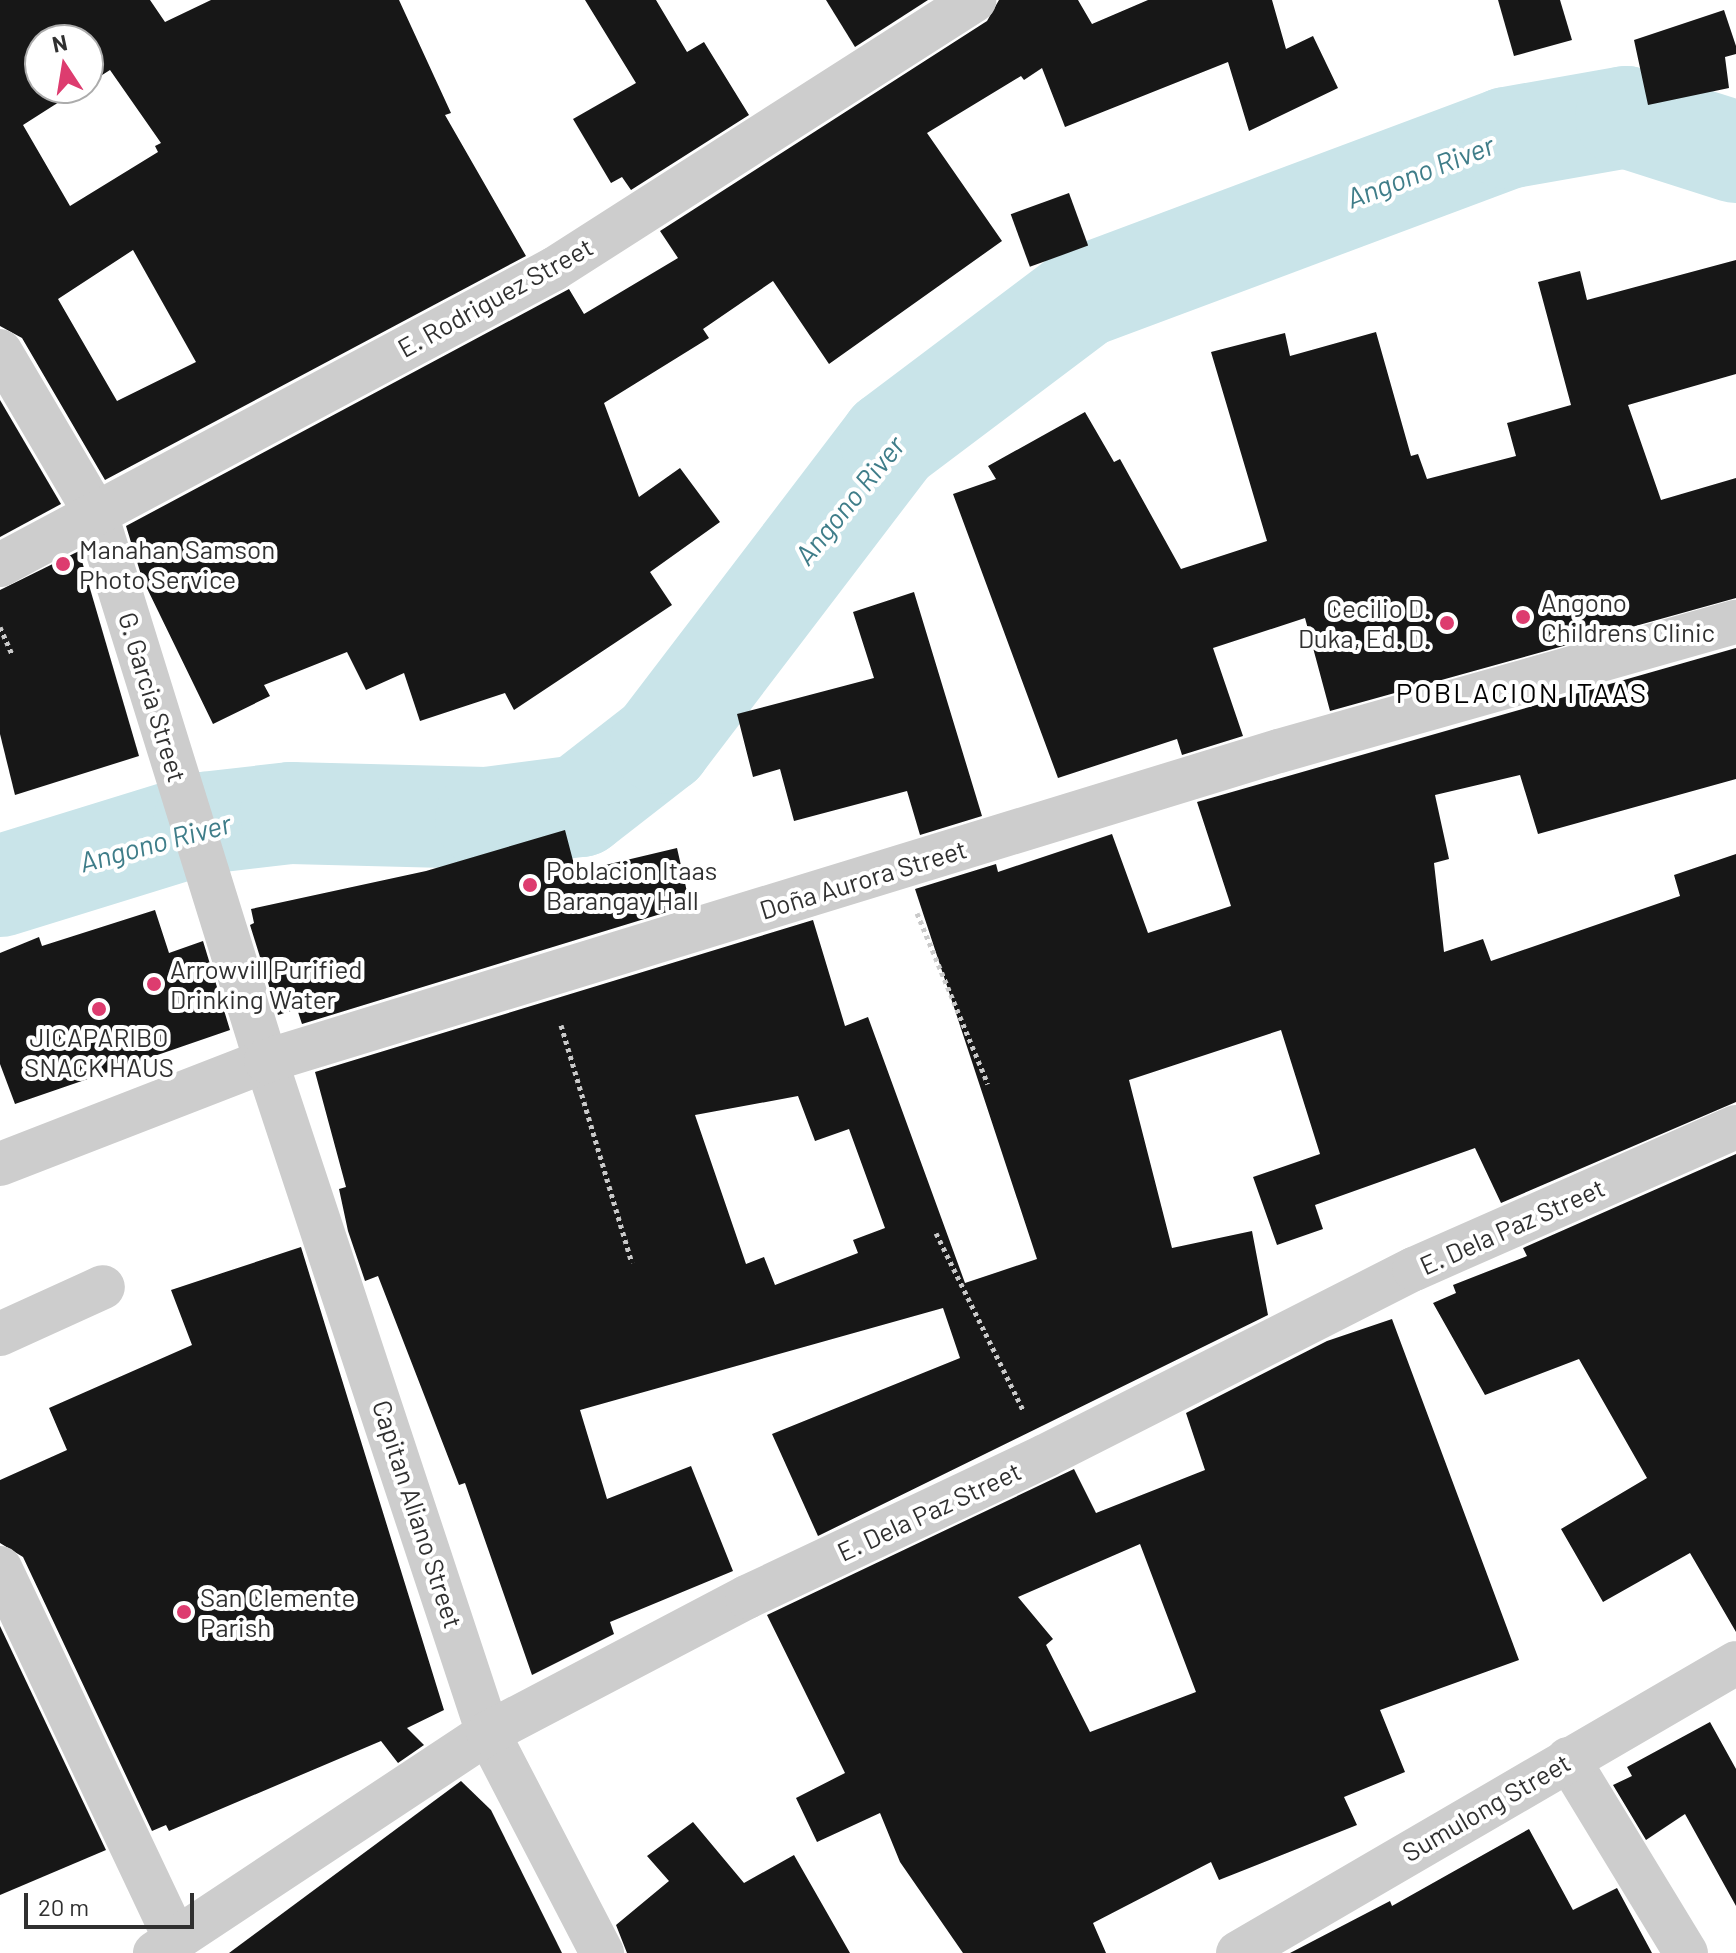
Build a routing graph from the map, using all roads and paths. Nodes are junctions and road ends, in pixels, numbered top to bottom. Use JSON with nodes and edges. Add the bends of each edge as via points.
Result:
{"nodes":[{"id":1,"x":974,"y":0,"type":"edge"},
{"id":2,"x":0,"y":351,"type":"edge"},
{"id":3,"x":96,"y":514,"type":"junction"},
{"id":4,"x":0,"y":565,"type":"edge"},
{"id":5,"x":1736,"y":622,"type":"edge"},
{"id":6,"x":0,"y":627,"type":"edge"},
{"id":7,"x":12,"y":654,"type":"dead end"},
{"id":8,"x":898,"y":868,"type":"junction"},
{"id":9,"x":547,"y":978,"type":"junction"},
{"id":10,"x":266,"y":1061,"type":"junction"},
{"id":11,"x":988,"y":1084,"type":"dead end"},
{"id":12,"x":1736,"y":1127,"type":"edge"},
{"id":13,"x":0,"y":1164,"type":"edge"},
{"id":14,"x":936,"y":1233,"type":"dead end"},
{"id":15,"x":632,"y":1263,"type":"dead end"},
{"id":16,"x":103,"y":1287,"type":"dead end"},
{"id":17,"x":0,"y":1334,"type":"edge"},
{"id":18,"x":1045,"y":1456,"type":"junction"},
{"id":19,"x":0,"y":1568,"type":"edge"},
{"id":20,"x":1736,"y":1663,"type":"edge"},
{"id":21,"x":488,"y":1733,"type":"junction"},
{"id":22,"x":1568,"y":1759,"type":"junction"},
{"id":23,"x":165,"y":1946,"type":"edge"},
{"id":24,"x":602,"y":1953,"type":"edge"},
{"id":25,"x":1238,"y":1953,"type":"edge"},
{"id":26,"x":1686,"y":1953,"type":"edge"}],
"edges":[{"from":1,"to":3,"type":"street","name":"E. Rodriguez Street","via":[[554,269]]},
{"from":2,"to":3,"type":"street","name":"G. Garcia Street"},
{"from":3,"to":4,"type":"street","name":"E. Rodriguez Street"},
{"from":3,"to":10,"type":"street","name":"G. Garcia Street"},
{"from":5,"to":8,"type":"street","name":"Doña Aurora Street","via":[[1279,751]]},
{"from":6,"to":7,"type":"path"},
{"from":8,"to":9,"type":"street","name":"Doña Aurora Street"},
{"from":8,"to":11,"type":"path"},
{"from":9,"to":10,"type":"street","name":"Doña Aurora Street"},
{"from":9,"to":15,"type":"path"},
{"from":10,"to":13,"type":"street","name":"Doña Aurora Street"},
{"from":10,"to":21,"type":"street","name":"Capitan Aliano Street"},
{"from":12,"to":18,"type":"street","name":"E. Dela Paz Street","via":[[1414,1269]]},
{"from":14,"to":18,"type":"path"},
{"from":16,"to":17,"type":"street"},
{"from":18,"to":21,"type":"street","name":"E. Dela Paz Street","via":[[747,1597]]},
{"from":19,"to":23,"type":"street"},
{"from":20,"to":22,"type":"street","name":"Sumulong Street"},
{"from":21,"to":23,"type":"street","name":"E. Dela Paz Street"},
{"from":21,"to":24,"type":"street","name":"Capitan Aliano Street"},
{"from":22,"to":25,"type":"street","name":"Sumulong Street"},
{"from":22,"to":26,"type":"street"}]}
